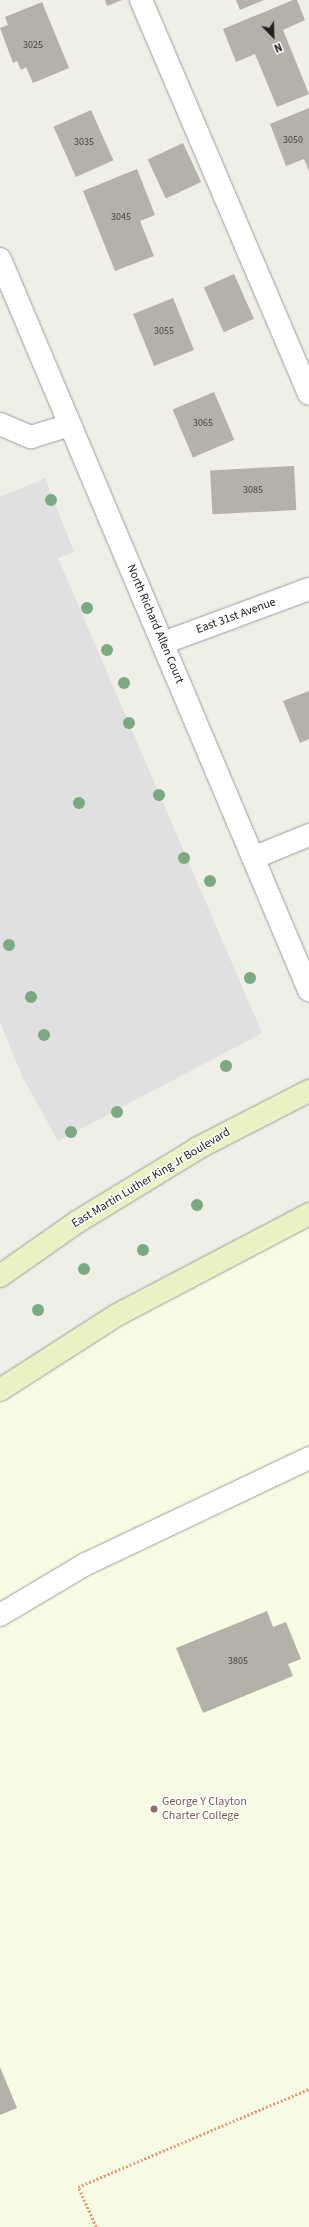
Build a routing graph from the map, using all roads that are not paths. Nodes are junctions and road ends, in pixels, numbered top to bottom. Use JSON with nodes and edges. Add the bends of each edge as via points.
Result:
{"nodes":[{"id":1,"x":141,"y":0,"type":"edge"},
{"id":2,"x":0,"y":259,"type":"edge"},
{"id":3,"x":309,"y":394,"type":"edge"},
{"id":4,"x":0,"y":424,"type":"edge"},
{"id":5,"x":70,"y":425,"type":"junction"},
{"id":6,"x":309,"y":589,"type":"edge"},
{"id":7,"x":163,"y":644,"type":"junction"},
{"id":8,"x":309,"y":835,"type":"edge"},
{"id":9,"x":253,"y":858,"type":"junction"},
{"id":10,"x":309,"y":990,"type":"edge"},
{"id":11,"x":309,"y":1092,"type":"edge"},
{"id":12,"x":309,"y":1214,"type":"edge"},
{"id":13,"x":0,"y":1276,"type":"edge"},
{"id":14,"x":0,"y":1390,"type":"edge"},
{"id":15,"x":309,"y":1458,"type":"edge"},
{"id":16,"x":0,"y":1615,"type":"edge"}],
"edges":[{"from":1,"to":3,"type":"street"},
{"from":2,"to":5,"type":"street","name":"North Richard Allen Court"},
{"from":4,"to":5,"type":"street","via":[[31,437]]},
{"from":5,"to":7,"type":"street","name":"North Richard Allen Court"},
{"from":6,"to":7,"type":"street","name":"East 31st Avenue"},
{"from":7,"to":9,"type":"street","name":"North Richard Allen Court"},
{"from":8,"to":9,"type":"street"},
{"from":9,"to":10,"type":"street","name":"North Richard Allen Court"},
{"from":11,"to":13,"type":"main road","name":"East Martin Luther King Jr Boulevard","via":[[198,1148],[77,1222]]},
{"from":12,"to":14,"type":"main road","via":[[117,1315]]},
{"from":15,"to":16,"type":"street","via":[[86,1564]]}]}
